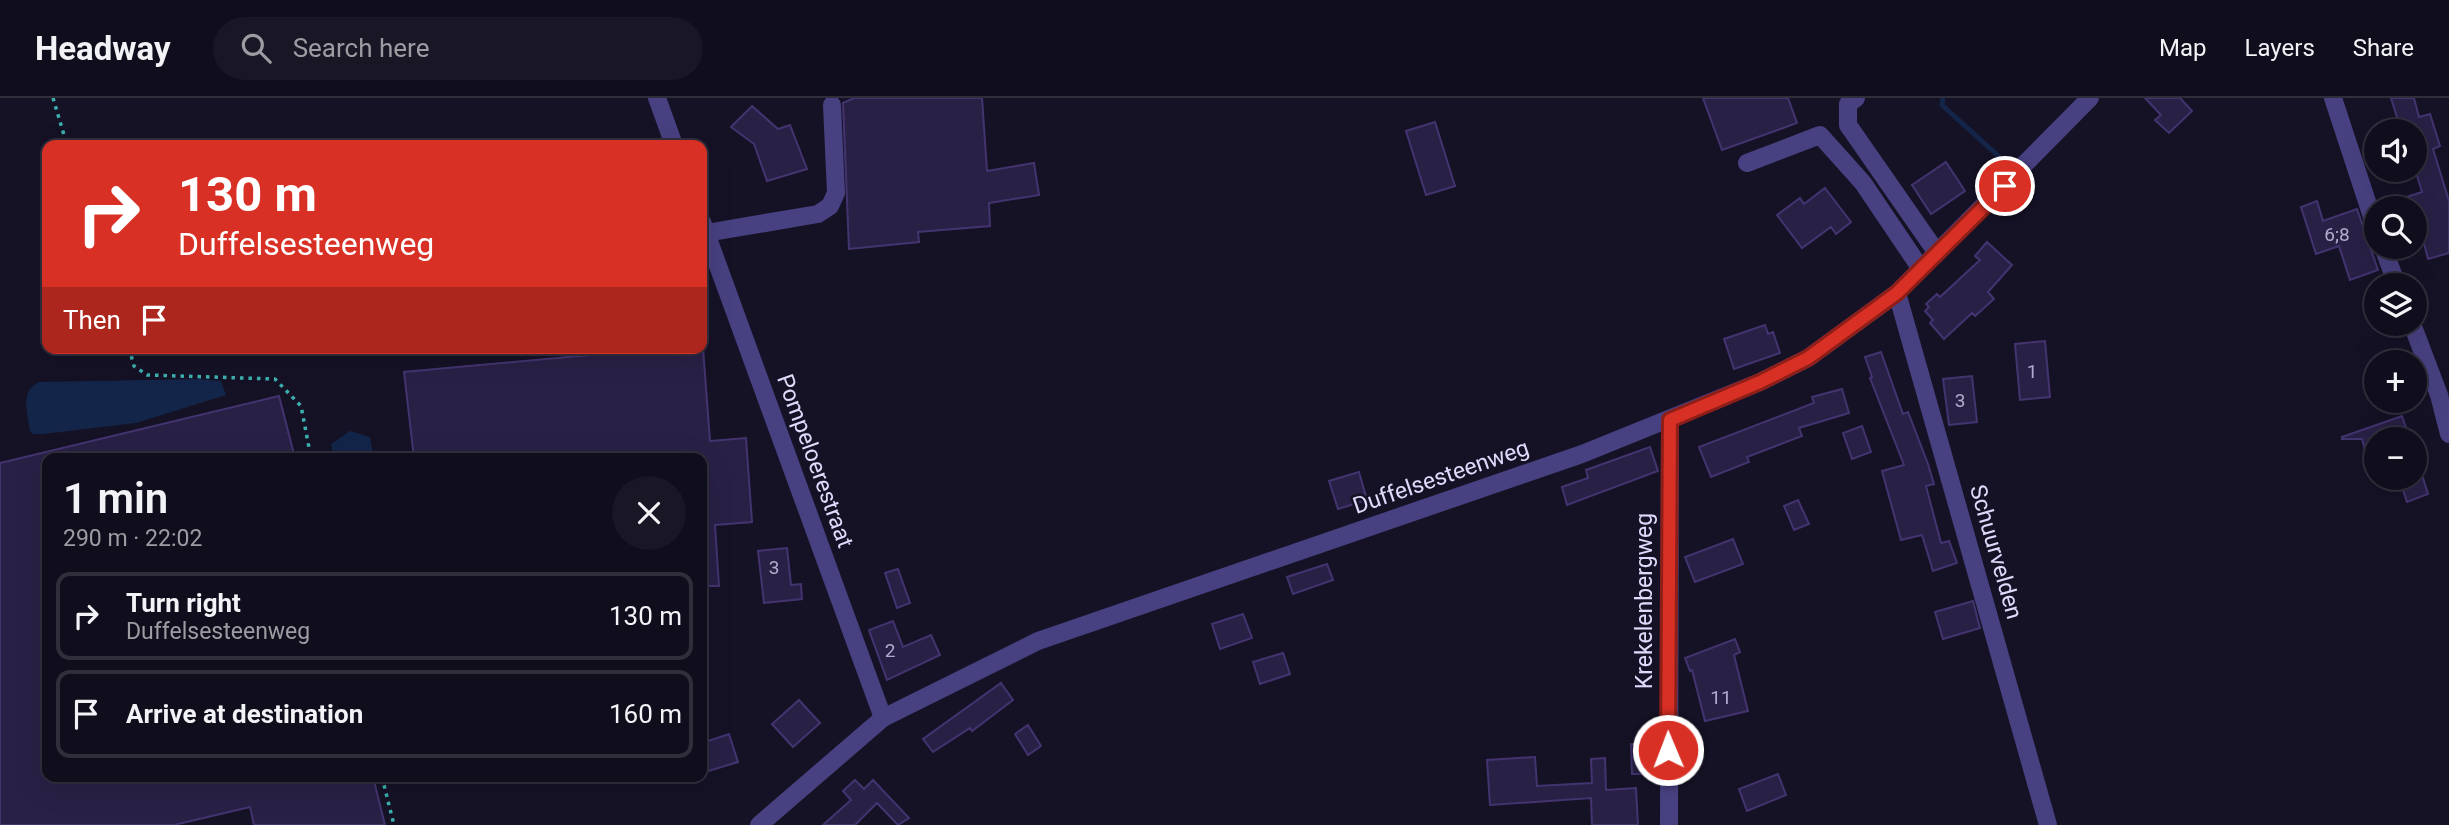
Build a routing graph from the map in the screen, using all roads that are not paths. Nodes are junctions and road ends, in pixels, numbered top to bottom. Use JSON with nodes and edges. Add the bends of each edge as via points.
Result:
{"nodes":[{"id":1,"x":657,"y":98,"type":"edge"},
{"id":2,"x":1856,"y":98,"type":"edge"},
{"id":3,"x":2090,"y":98,"type":"edge"},
{"id":4,"x":2333,"y":98,"type":"edge"},
{"id":5,"x":832,"y":105,"type":"dead end"},
{"id":6,"x":672,"y":140,"type":"edge"},
{"id":7,"x":1747,"y":163,"type":"dead end"},
{"id":8,"x":2365,"y":196,"type":"edge"},
{"id":9,"x":707,"y":227,"type":"edge"},
{"id":10,"x":707,"y":235,"type":"edge"},
{"id":11,"x":1937,"y":253,"type":"junction"},
{"id":12,"x":1920,"y":269,"type":"junction"},
{"id":13,"x":1897,"y":293,"type":"junction"},
{"id":14,"x":2417,"y":336,"type":"edge"},
{"id":15,"x":1670,"y":420,"type":"junction"},
{"id":16,"x":2449,"y":431,"type":"edge"},
{"id":17,"x":883,"y":718,"type":"junction"},
{"id":18,"x":759,"y":825,"type":"edge"},
{"id":19,"x":1670,"y":825,"type":"edge"},
{"id":20,"x":2048,"y":825,"type":"edge"}],
"edges":[{"from":1,"to":6,"type":"street"},
{"from":2,"to":11,"type":"street","via":[[1848,104],[1848,125]]},
{"from":3,"to":11,"type":"street","name":"Duffelsesteenweg"},
{"from":4,"to":8,"type":"street"},
{"from":5,"to":9,"type":"street","via":[[836,193],[830,205],[818,214]]},
{"from":7,"to":12,"type":"street","via":[[1820,135],[1864,183]]},
{"from":10,"to":17,"type":"street","name":"Pompeloerestraat"},
{"from":11,"to":12,"type":"street","name":"Duffelsesteenweg"},
{"from":12,"to":13,"type":"street","name":"Duffelsesteenweg"},
{"from":13,"to":15,"type":"street","name":"Duffelsesteenweg","via":[[1808,358]]},
{"from":13,"to":20,"type":"street","name":"Schuurvelden"},
{"from":14,"to":16,"type":"street"},
{"from":15,"to":17,"type":"street","name":"Duffelsesteenweg","via":[[1038,641]]},
{"from":15,"to":19,"type":"street","name":"Krekelenbergweg"},
{"from":17,"to":18,"type":"street","name":"Duffelsesteenweg"}]}
